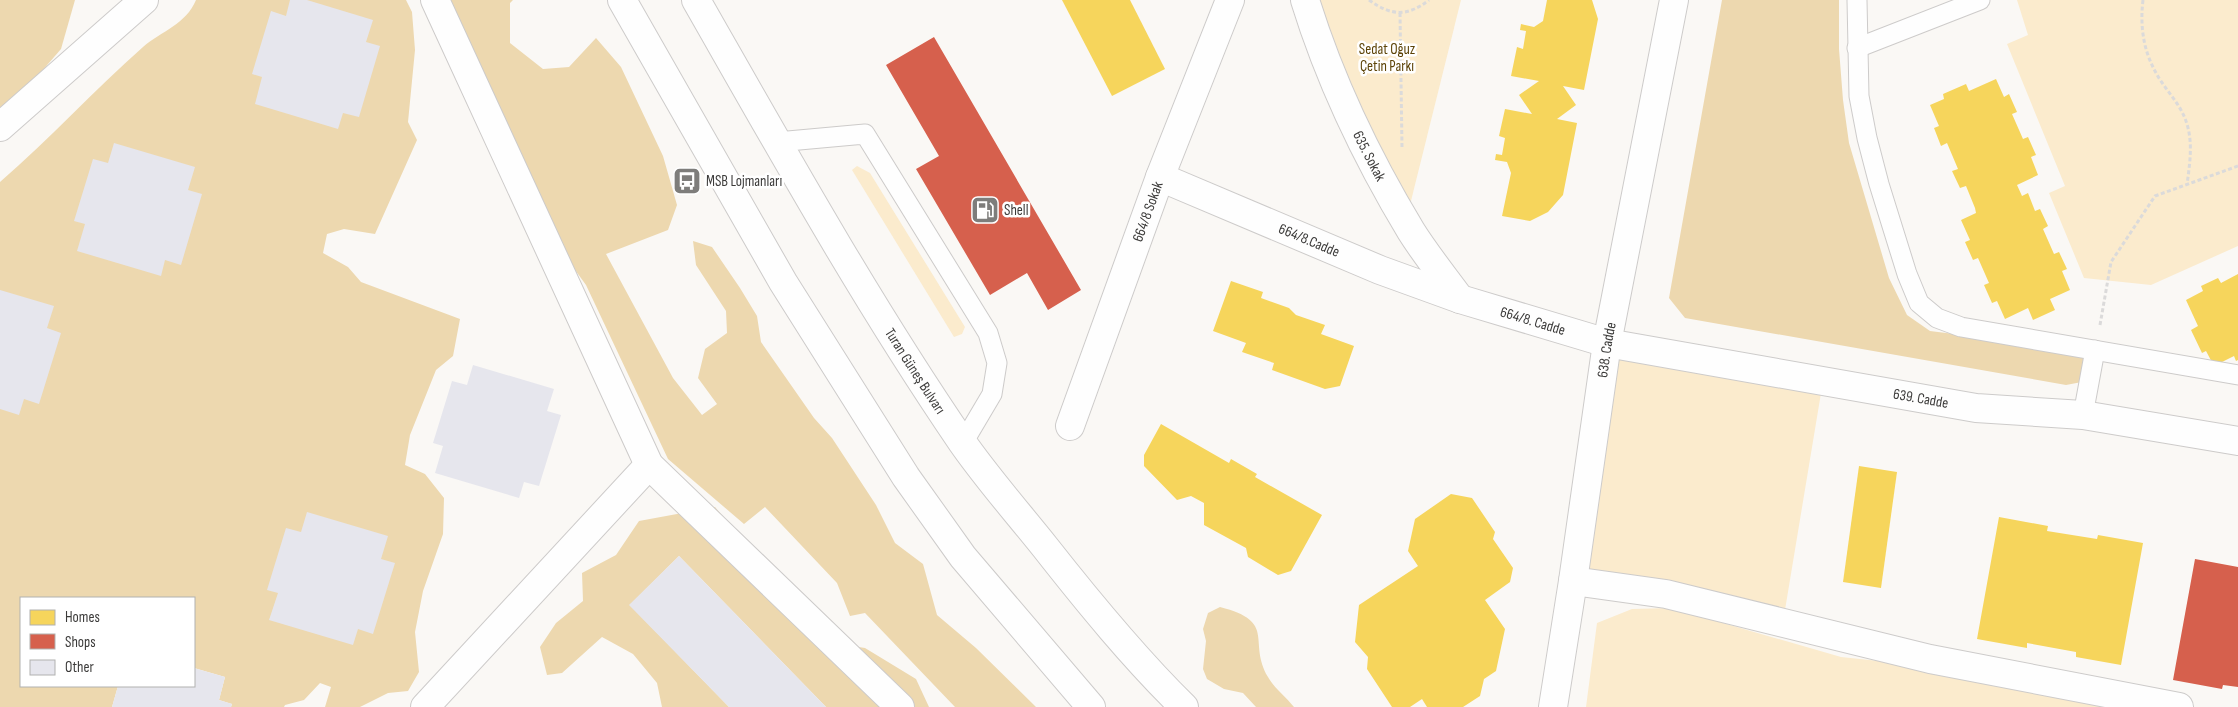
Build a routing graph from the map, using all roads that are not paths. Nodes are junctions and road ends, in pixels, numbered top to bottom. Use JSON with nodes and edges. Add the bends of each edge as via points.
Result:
{"nodes":[{"id":1,"x":144,"y":0,"type":"edge"},
{"id":2,"x":434,"y":0,"type":"edge"},
{"id":3,"x":622,"y":0,"type":"edge"},
{"id":4,"x":696,"y":0,"type":"edge"},
{"id":5,"x":1230,"y":0,"type":"edge"},
{"id":6,"x":1305,"y":0,"type":"edge"},
{"id":7,"x":1674,"y":0,"type":"edge"},
{"id":8,"x":1858,"y":0,"type":"edge"},
{"id":9,"x":1980,"y":0,"type":"edge"},
{"id":10,"x":1857,"y":48,"type":"junction"},
{"id":11,"x":0,"y":127,"type":"edge"},
{"id":12,"x":777,"y":142,"type":"junction"},
{"id":13,"x":1160,"y":177,"type":"junction"},
{"id":14,"x":1460,"y":299,"type":"junction"},
{"id":15,"x":1606,"y":343,"type":"junction"},
{"id":16,"x":2095,"y":350,"type":"junction"},
{"id":17,"x":2238,"y":375,"type":"edge"},
{"id":18,"x":2083,"y":416,"type":"junction"},
{"id":19,"x":1070,"y":426,"type":"dead end"},
{"id":20,"x":2238,"y":441,"type":"edge"},
{"id":21,"x":963,"y":444,"type":"junction"},
{"id":22,"x":649,"y":465,"type":"junction"},
{"id":23,"x":1573,"y":581,"type":"junction"},
{"id":24,"x":1553,"y":705,"type":"edge"},
{"id":25,"x":425,"y":707,"type":"edge"},
{"id":26,"x":900,"y":707,"type":"edge"},
{"id":27,"x":1091,"y":707,"type":"edge"},
{"id":28,"x":1184,"y":707,"type":"edge"},
{"id":29,"x":2179,"y":707,"type":"edge"}],
"edges":[{"from":1,"to":11,"type":"street"},
{"from":2,"to":22,"type":"street"},
{"from":3,"to":27,"type":"street","via":[[783,282],[906,477],[963,557]]},
{"from":4,"to":12,"type":"street","name":"Turan Güneş Bulvarı"},
{"from":5,"to":13,"type":"street","name":"664/8 Sokak"},
{"from":6,"to":14,"type":"street","name":"635. Sokak","via":[[1315,35],[1365,151],[1412,232]]},
{"from":7,"to":15,"type":"street","name":"638. Cadde"},
{"from":8,"to":10,"type":"lane"},
{"from":9,"to":10,"type":"lane"},
{"from":10,"to":16,"type":"lane","via":[[1859,96],[1867,138],[1907,274],[1919,302],[1937,318],[1961,327]]},
{"from":12,"to":21,"type":"street","name":"Turan Güneş Bulvarı","via":[[895,340]]},
{"from":12,"to":21,"type":"lane","via":[[865,134],[988,333],[997,363],[992,394]]},
{"from":13,"to":14,"type":"street","name":"664/8.Cadde","via":[[1380,270]]},
{"from":13,"to":19,"type":"street","name":"664/8 Sokak"},
{"from":14,"to":15,"type":"street","name":"664/8. Cadde"},
{"from":15,"to":18,"type":"street","name":"639. Cadde","via":[[1976,408]]},
{"from":15,"to":23,"type":"street","name":"638. Cadde"},
{"from":16,"to":17,"type":"lane"},
{"from":16,"to":18,"type":"lane"},
{"from":18,"to":20,"type":"street","name":"639. Cadde"},
{"from":21,"to":28,"type":"street","name":"Turan Güneş Bulvarı","via":[[1084,597]]},
{"from":22,"to":25,"type":"street"},
{"from":22,"to":26,"type":"street"},
{"from":23,"to":24,"type":"street","name":"638. Cadde"},
{"from":23,"to":29,"type":"street","via":[[1666,594],[1930,659]]}]}
